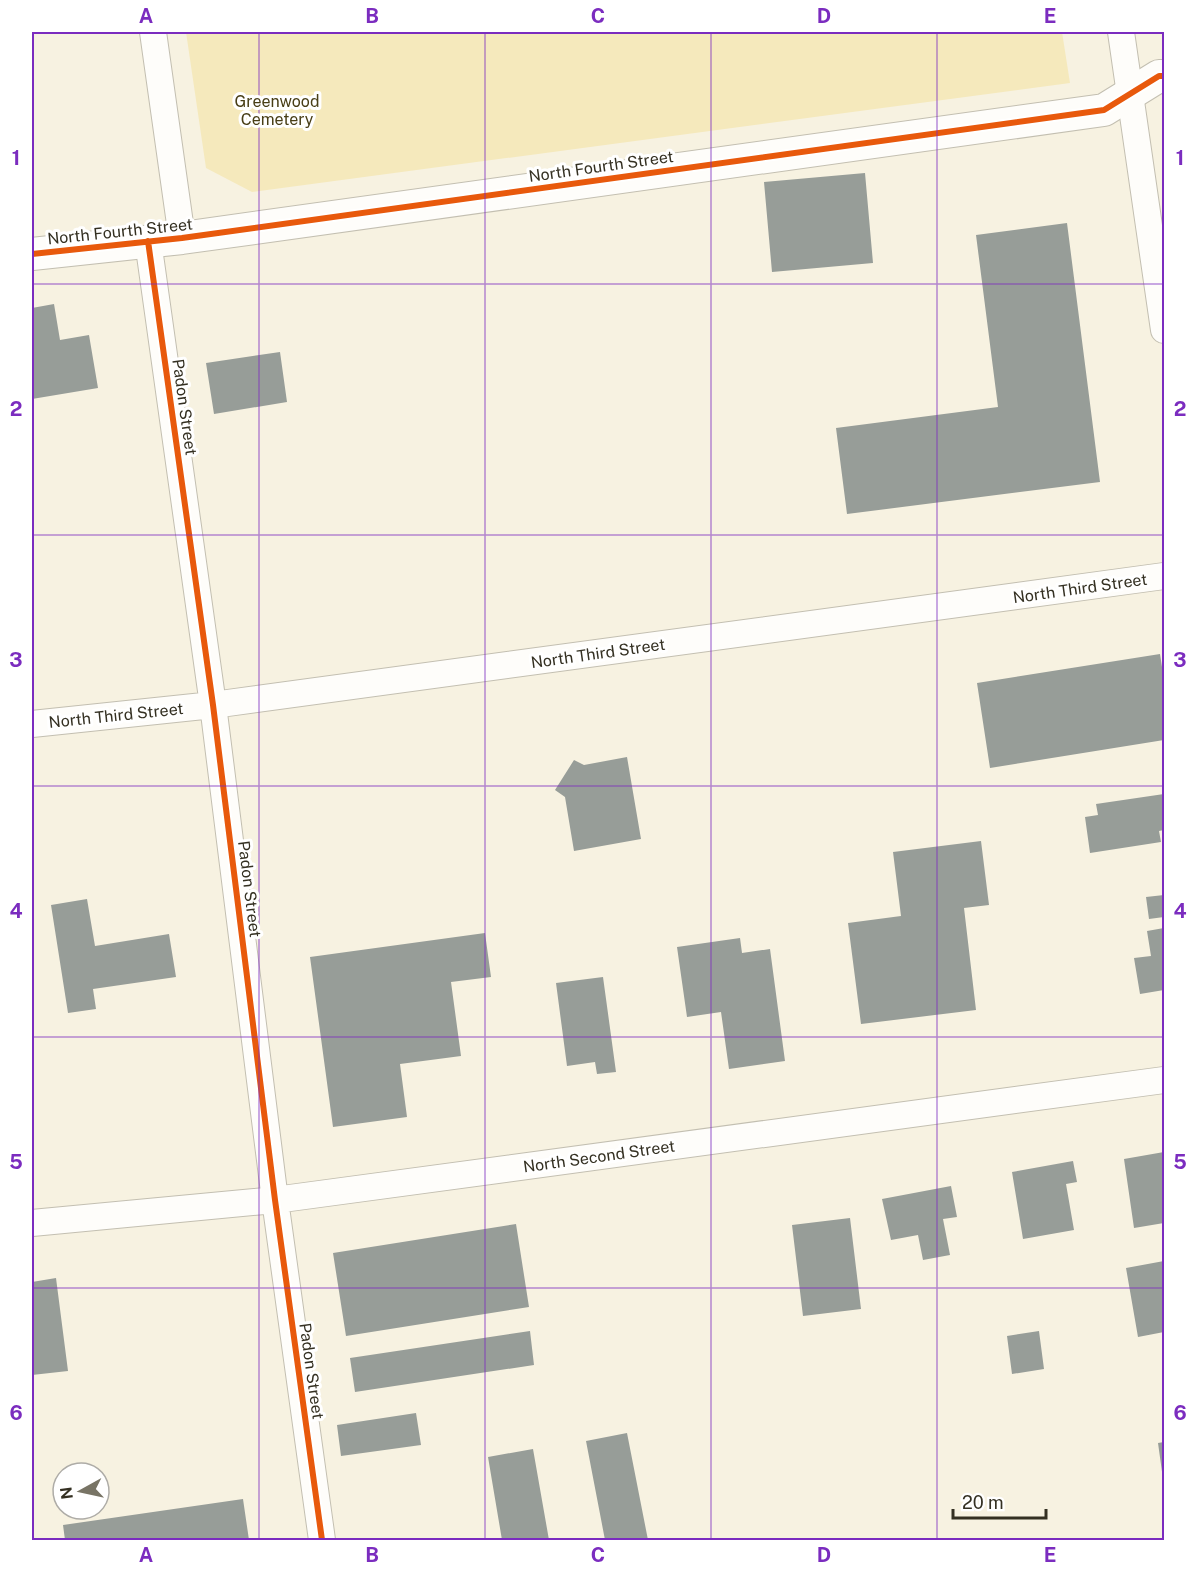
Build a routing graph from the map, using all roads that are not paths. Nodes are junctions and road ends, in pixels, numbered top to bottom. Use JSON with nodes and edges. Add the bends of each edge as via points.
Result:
{"nodes":[{"id":1,"x":153,"y":32,"type":"edge"},
{"id":2,"x":1121,"y":32,"type":"edge"},
{"id":3,"x":1164,"y":76,"type":"edge"},
{"id":4,"x":1131,"y":95,"type":"junction"},
{"id":5,"x":182,"y":238,"type":"junction"},
{"id":6,"x":148,"y":241,"type":"junction"},
{"id":7,"x":32,"y":254,"type":"edge"},
{"id":8,"x":1164,"y":330,"type":"edge"},
{"id":9,"x":1164,"y":576,"type":"edge"},
{"id":10,"x":213,"y":705,"type":"junction"},
{"id":11,"x":32,"y":724,"type":"edge"},
{"id":12,"x":1164,"y":1080,"type":"edge"},
{"id":13,"x":275,"y":1200,"type":"junction"},
{"id":14,"x":32,"y":1224,"type":"edge"},
{"id":15,"x":322,"y":1540,"type":"edge"}],
"edges":[{"from":1,"to":5,"type":"street"},
{"from":2,"to":4,"type":"street"},
{"from":3,"to":4,"type":"street","name":"North Fourth Street"},
{"from":4,"to":5,"type":"street","name":"North Fourth Street","via":[[1104,111]]},
{"from":4,"to":8,"type":"street"},
{"from":5,"to":6,"type":"street","name":"North Fourth Street"},
{"from":6,"to":7,"type":"street","name":"North Fourth Street"},
{"from":6,"to":10,"type":"street","name":"Padon Street"},
{"from":9,"to":10,"type":"street","name":"North Third Street"},
{"from":10,"to":11,"type":"street","name":"North Third Street"},
{"from":10,"to":13,"type":"street","name":"Padon Street"},
{"from":12,"to":13,"type":"street","name":"North Second Street"},
{"from":13,"to":14,"type":"street","name":"North Second Street"},
{"from":13,"to":15,"type":"street","name":"Padon Street"}]}
